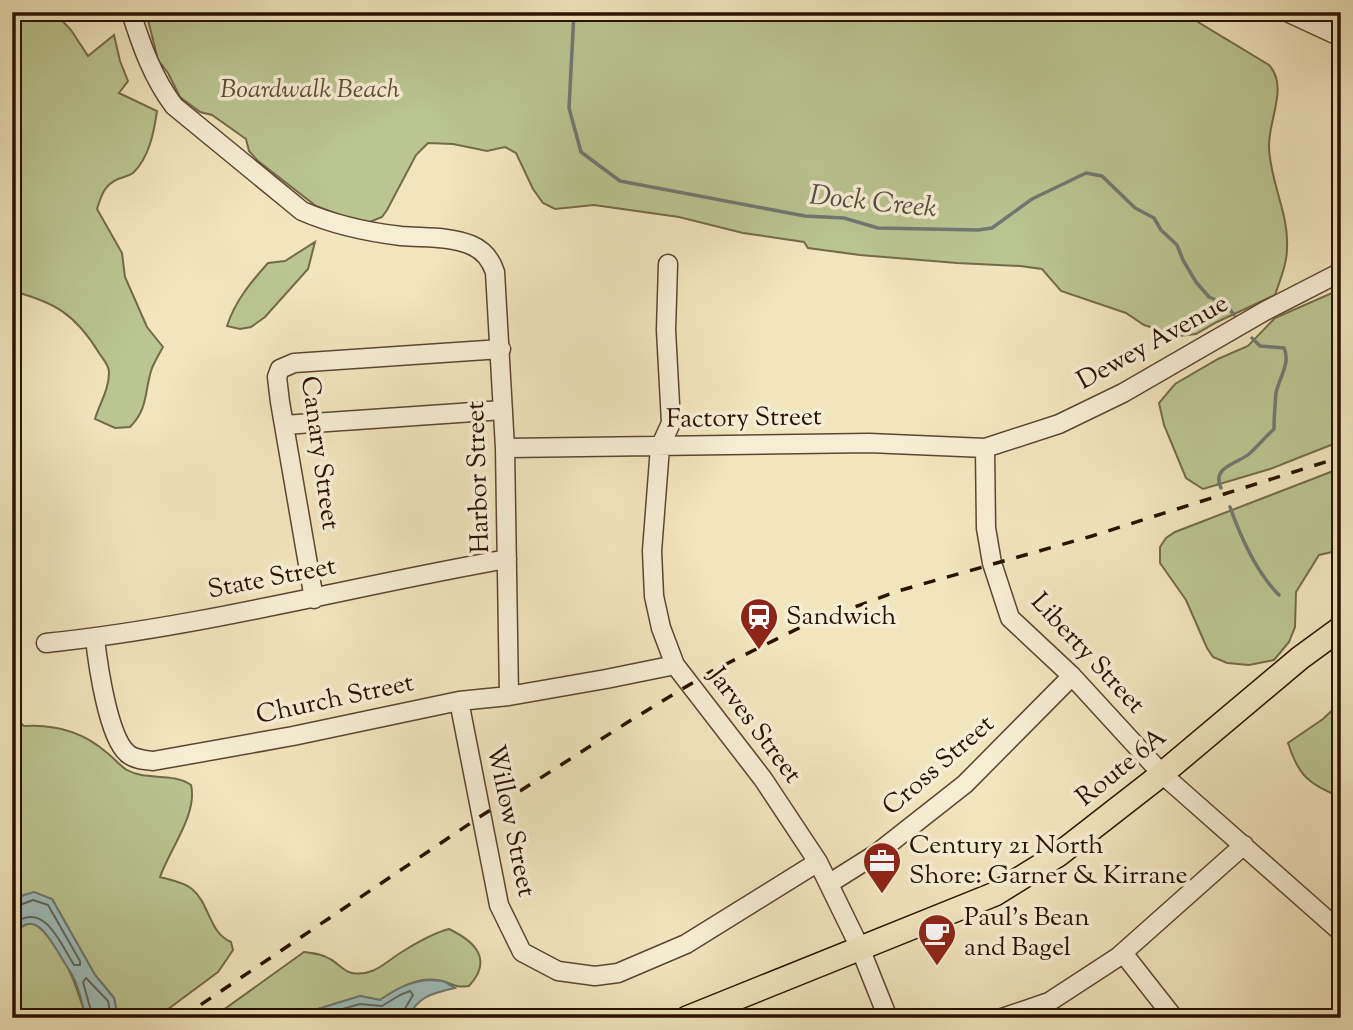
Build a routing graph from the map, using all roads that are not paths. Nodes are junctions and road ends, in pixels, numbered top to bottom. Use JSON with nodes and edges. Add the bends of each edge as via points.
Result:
{"nodes":[{"id":1,"x":131,"y":12,"type":"edge"},
{"id":2,"x":1287,"y":12,"type":"edge"},
{"id":3,"x":1341,"y":37,"type":"edge"},
{"id":4,"x":668,"y":264,"type":"dead end"},
{"id":5,"x":1341,"y":272,"type":"edge"},
{"id":6,"x":501,"y":349,"type":"junction"},
{"id":7,"x":503,"y":410,"type":"junction"},
{"id":8,"x":284,"y":425,"type":"junction"},
{"id":9,"x":660,"y":447,"type":"junction"},
{"id":10,"x":505,"y":448,"type":"junction"},
{"id":11,"x":985,"y":448,"type":"junction"},
{"id":12,"x":507,"y":559,"type":"junction"},
{"id":13,"x":314,"y":599,"type":"junction"},
{"id":14,"x":1341,"y":628,"type":"edge"},
{"id":15,"x":95,"y":639,"type":"junction"},
{"id":16,"x":46,"y":643,"type":"dead end"},
{"id":17,"x":675,"y":665,"type":"junction"},
{"id":18,"x":1073,"y":676,"type":"junction"},
{"id":19,"x":509,"y":696,"type":"junction"},
{"id":20,"x":459,"y":701,"type":"junction"},
{"id":21,"x":1163,"y":774,"type":"junction"},
{"id":22,"x":1244,"y":845,"type":"junction"},
{"id":23,"x":818,"y":862,"type":"junction"},
{"id":24,"x":830,"y":883,"type":"junction"},
{"id":25,"x":1341,"y":932,"type":"edge"},
{"id":26,"x":860,"y":948,"type":"junction"},
{"id":27,"x":1123,"y":953,"type":"junction"},
{"id":28,"x":687,"y":1018,"type":"edge"},
{"id":29,"x":888,"y":1018,"type":"edge"},
{"id":30,"x":1002,"y":1018,"type":"edge"},
{"id":31,"x":1174,"y":1018,"type":"edge"}],
"edges":[{"from":1,"to":6,"type":"street","name":"Harbor Street","via":[[149,64],[174,106],[302,211],[361,230],[457,240],[488,258],[495,272]]},
{"from":2,"to":3,"type":"street"},
{"from":4,"to":9,"type":"street","name":"Jarves Street","via":[[671,424]]},
{"from":5,"to":11,"type":"street","name":"Dewey Avenue","via":[[1112,398],[1059,424]]},
{"from":6,"to":7,"type":"street","name":"Harbor Street"},
{"from":6,"to":8,"type":"street","name":"Canary Street","via":[[286,364],[277,377]]},
{"from":7,"to":8,"type":"street"},
{"from":7,"to":10,"type":"street","name":"Harbor Street"},
{"from":8,"to":13,"type":"street","name":"Canary Street"},
{"from":9,"to":10,"type":"street","name":"Factory Street"},
{"from":9,"to":11,"type":"street","name":"Factory Street","via":[[869,443]]},
{"from":9,"to":17,"type":"street","name":"Jarves Street","via":[[652,573],[659,621]]},
{"from":10,"to":12,"type":"street","name":"Harbor Street"},
{"from":11,"to":18,"type":"street","name":"Liberty Street","via":[[986,528],[1010,618]]},
{"from":12,"to":13,"type":"street","name":"State Street"},
{"from":12,"to":19,"type":"street","name":"Harbor Street"},
{"from":13,"to":15,"type":"street","name":"State Street"},
{"from":14,"to":21,"type":"main road","name":"Route 6A"},
{"from":15,"to":16,"type":"street","name":"State Street"},
{"from":15,"to":20,"type":"street","name":"Church Street","via":[[113,729],[127,754],[138,759],[152,761],[230,748]]},
{"from":17,"to":19,"type":"street","name":"Church Street"},
{"from":17,"to":23,"type":"street","name":"Jarves Street","via":[[763,779]]},
{"from":18,"to":21,"type":"street","name":"Liberty Street"},
{"from":18,"to":24,"type":"street","name":"Cross Street","via":[[965,784],[876,854]]},
{"from":19,"to":20,"type":"street","name":"Church Street"},
{"from":20,"to":23,"type":"street","name":"Willow Street","via":[[499,905],[522,952],[558,971],[595,976],[618,973],[686,944]]},
{"from":21,"to":22,"type":"street","name":"Liberty Street"},
{"from":21,"to":26,"type":"main road","name":"Route 6A","via":[[1058,855],[995,894]]},
{"from":22,"to":25,"type":"street","name":"Liberty Street"},
{"from":22,"to":27,"type":"street"},
{"from":23,"to":24,"type":"street","name":"Jarves Street"},
{"from":24,"to":26,"type":"street","name":"Jarves Street"},
{"from":26,"to":28,"type":"main road","name":"Route 6A"},
{"from":26,"to":29,"type":"street","name":"Jarves Street"},
{"from":27,"to":30,"type":"street","via":[[1049,1002]]},
{"from":27,"to":31,"type":"street"}]}
